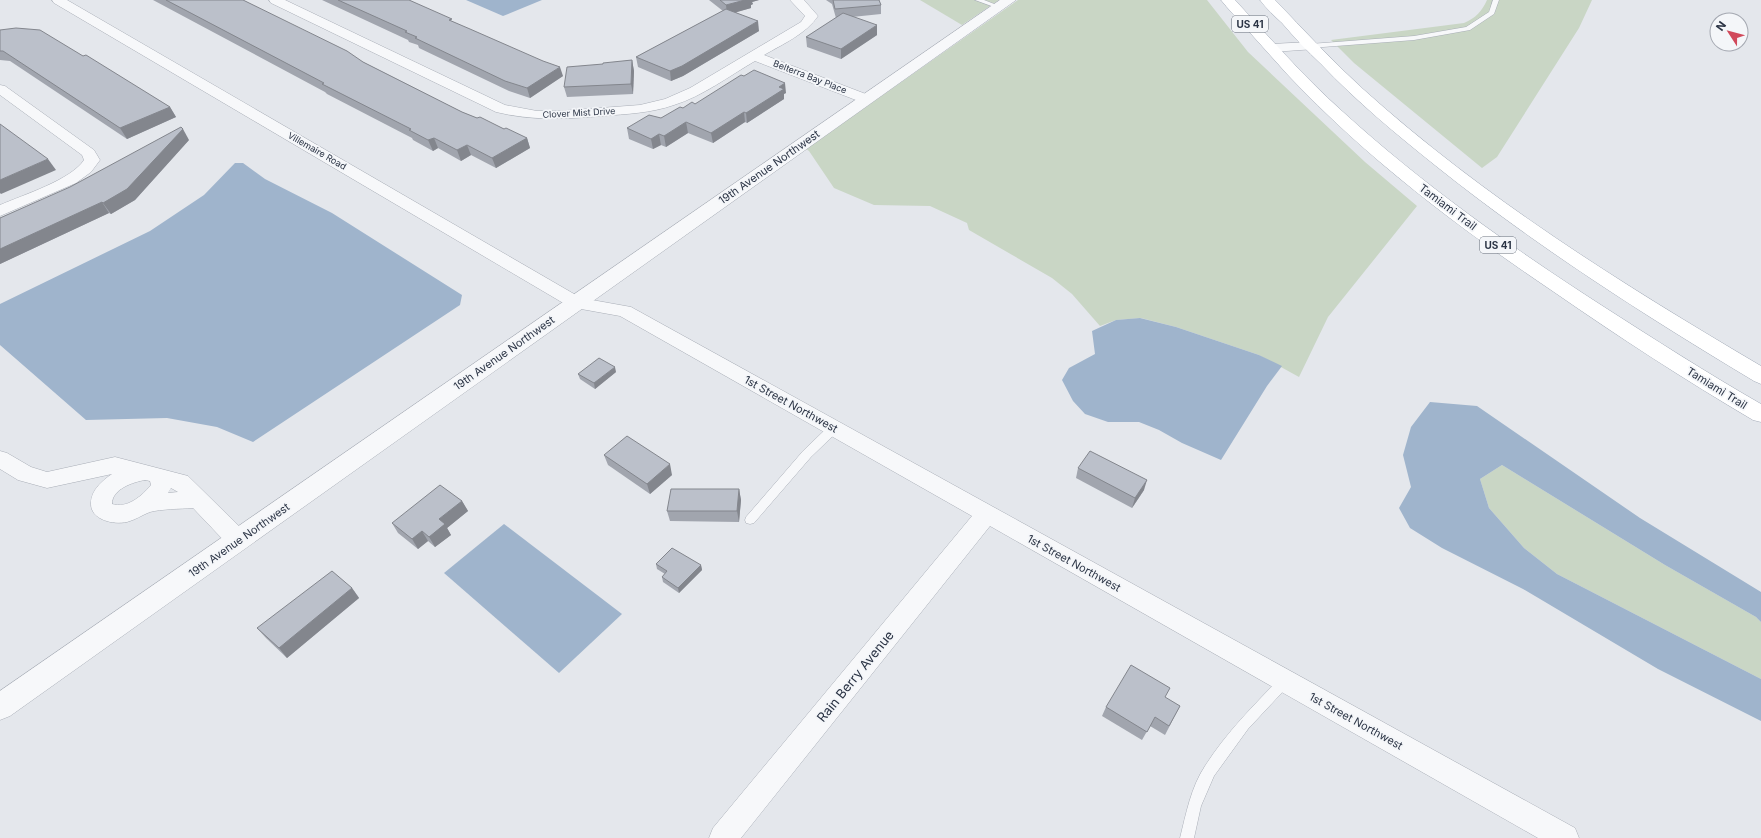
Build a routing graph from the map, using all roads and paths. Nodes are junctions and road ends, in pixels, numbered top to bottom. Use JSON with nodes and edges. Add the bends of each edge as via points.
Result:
{"nodes":[{"id":1,"x":58,"y":0,"type":"edge"},
{"id":2,"x":275,"y":0,"type":"edge"},
{"id":3,"x":796,"y":0,"type":"edge"},
{"id":4,"x":978,"y":0,"type":"edge"},
{"id":5,"x":1228,"y":0,"type":"edge"},
{"id":6,"x":1267,"y":0,"type":"edge"},
{"id":7,"x":1496,"y":0,"type":"edge"},
{"id":8,"x":1004,"y":4,"type":"edge"},
{"id":9,"x":1310,"y":46,"type":"junction"},
{"id":10,"x":768,"y":48,"type":"junction"},
{"id":11,"x":1272,"y":48,"type":"junction"},
{"id":12,"x":782,"y":53,"type":"dead end"},
{"id":13,"x":754,"y":56,"type":"junction"},
{"id":14,"x":815,"y":79,"type":"junction"},
{"id":15,"x":0,"y":89,"type":"edge"},
{"id":16,"x":872,"y":94,"type":"junction"},
{"id":17,"x":0,"y":211,"type":"edge"},
{"id":18,"x":576,"y":303,"type":"junction"},
{"id":19,"x":1761,"y":376,"type":"edge"},
{"id":20,"x":1761,"y":414,"type":"edge"},
{"id":21,"x":834,"y":428,"type":"junction"},
{"id":22,"x":0,"y":459,"type":"edge"},
{"id":23,"x":81,"y":474,"type":"junction"},
{"id":24,"x":151,"y":474,"type":"junction"},
{"id":25,"x":103,"y":496,"type":"junction"},
{"id":26,"x":196,"y":499,"type":"junction"},
{"id":27,"x":147,"y":504,"type":"junction"},
{"id":28,"x":987,"y":514,"type":"junction"},
{"id":29,"x":750,"y":520,"type":"dead end"},
{"id":30,"x":238,"y":540,"type":"junction"},
{"id":31,"x":1286,"y":681,"type":"junction"},
{"id":32,"x":0,"y":707,"type":"edge"},
{"id":33,"x":723,"y":838,"type":"edge"},
{"id":34,"x":1187,"y":838,"type":"edge"},
{"id":35,"x":1565,"y":838,"type":"edge"}],
"edges":[{"from":1,"to":18,"type":"street","name":"Villemaire Road"},
{"from":2,"to":13,"type":"street","name":"Clover Mist Drive","via":[[501,109],[537,115],[640,109],[670,102],[695,91]]},
{"from":3,"to":10,"type":"street","name":"Clover Mist Drive","via":[[812,16],[805,25]]},
{"from":4,"to":8,"type":"lane"},
{"from":5,"to":11,"type":"main road","name":"Tamiami Trail","number":"US 41"},
{"from":6,"to":9,"type":"main road","number":"US 41"},
{"from":7,"to":9,"type":"lane","via":[[1492,13],[1468,29],[1414,38]]},
{"from":8,"to":16,"type":"street","name":"19th Avenue Northwest"},
{"from":9,"to":11,"type":"street"},
{"from":9,"to":19,"type":"main road","number":"US 41","via":[[1370,103],[1458,176],[1504,210],[1623,291]]},
{"from":10,"to":12,"type":"street","name":"Belterra Bay Place"},
{"from":10,"to":13,"type":"street","name":"Clover Mist Drive"},
{"from":11,"to":20,"type":"main road","name":"Tamiami Trail","number":"US 41","via":[[1350,127],[1454,213],[1619,326]]},
{"from":13,"to":14,"type":"street","name":"Belterra Bay Place"},
{"from":14,"to":16,"type":"street","name":"Belterra Bay Place"},
{"from":14,"to":16,"type":"street","name":"Belterra Bay Place","via":[[828,70]]},
{"from":15,"to":17,"type":"street","via":[[89,153],[92,160],[86,169],[71,180]]},
{"from":16,"to":18,"type":"street","name":"19th Avenue Northwest"},
{"from":18,"to":21,"type":"street","name":"1st Street Northwest","via":[[625,311]]},
{"from":18,"to":30,"type":"street","name":"19th Avenue Northwest"},
{"from":21,"to":28,"type":"street","name":"1st Street Northwest"},
{"from":21,"to":29,"type":"lane","via":[[807,454]]},
{"from":22,"to":23,"type":"street","via":[[25,474],[47,480]]},
{"from":23,"to":24,"type":"street","via":[[115,465]]},
{"from":23,"to":25,"type":"street"},
{"from":24,"to":25,"type":"street","via":[[135,473],[120,479]]},
{"from":24,"to":26,"type":"street","via":[[181,482]]},
{"from":24,"to":27,"type":"street","via":[[161,480],[161,485],[154,498]]},
{"from":25,"to":27,"type":"street","via":[[101,507],[112,514],[129,513]]},
{"from":26,"to":27,"type":"street"},
{"from":26,"to":30,"type":"street"},
{"from":28,"to":31,"type":"street","name":"1st Street Northwest"},
{"from":28,"to":33,"type":"street","name":"Rain Berry Avenue"},
{"from":30,"to":32,"type":"street","name":"19th Avenue Northwest"},
{"from":31,"to":34,"type":"lane","via":[[1243,725],[1209,770],[1194,806]]},
{"from":31,"to":35,"type":"street","name":"1st Street Northwest"}]}
